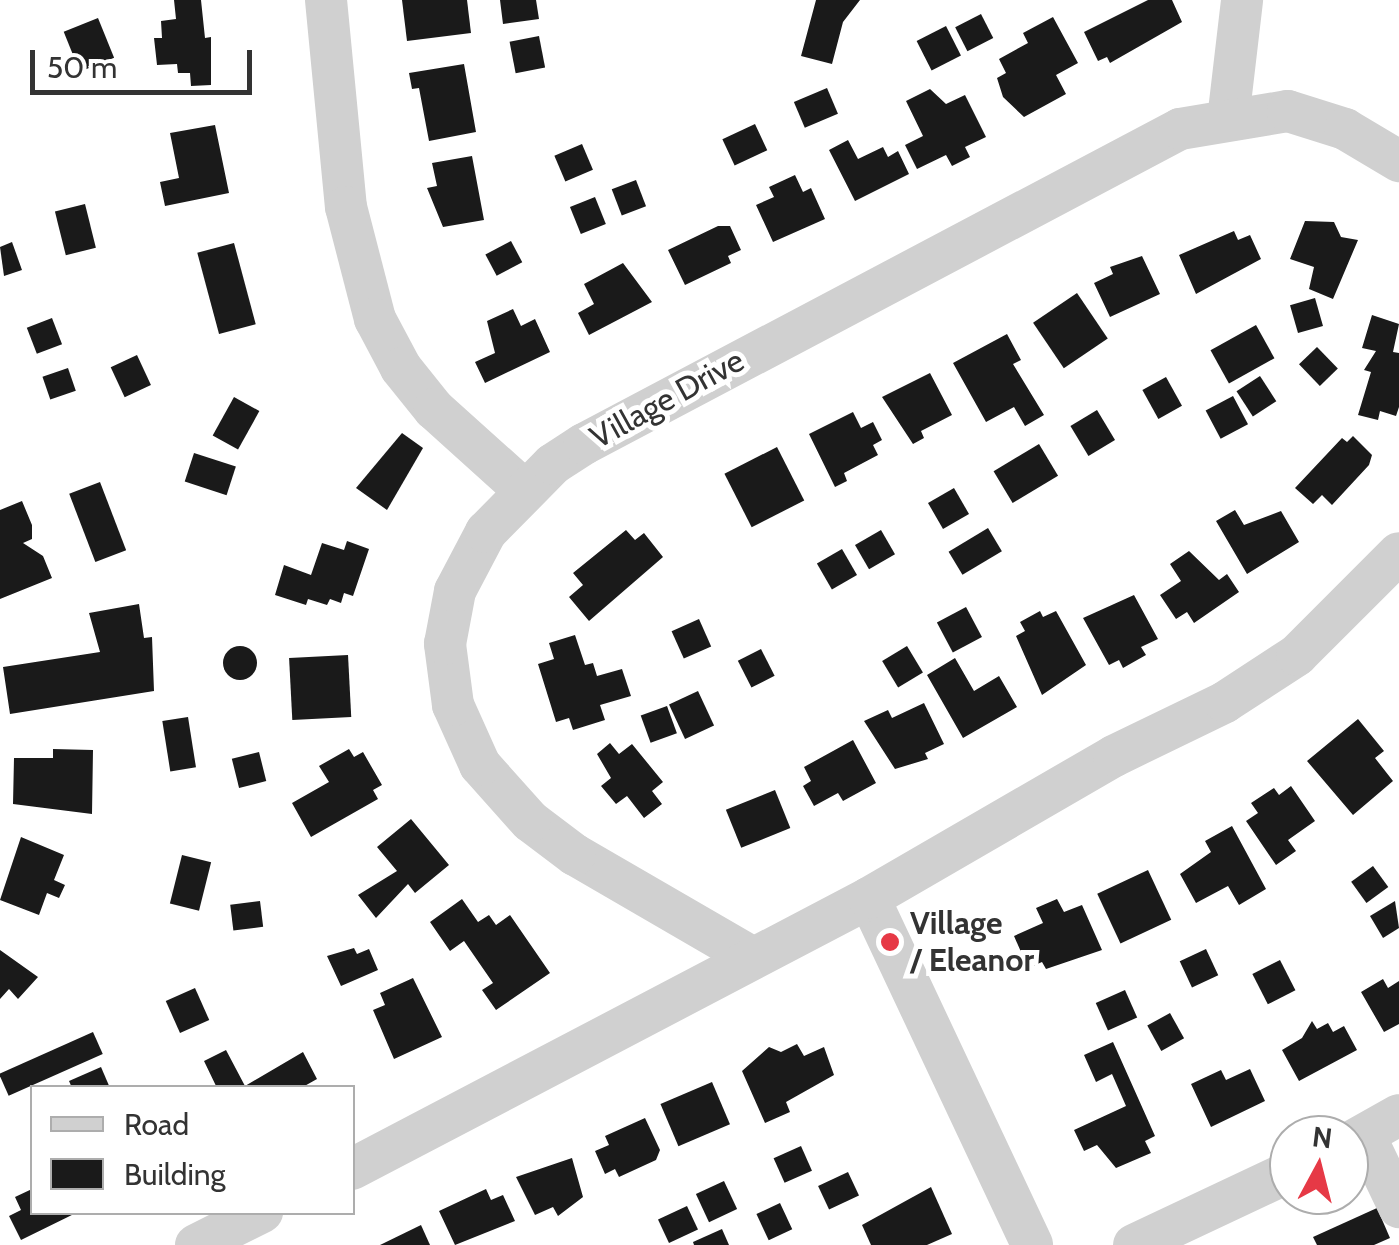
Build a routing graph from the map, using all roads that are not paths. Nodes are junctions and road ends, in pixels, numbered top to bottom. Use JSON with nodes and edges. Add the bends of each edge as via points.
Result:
{"nodes":[{"id":1,"x":326,"y":0,"type":"edge"},
{"id":2,"x":1242,"y":0,"type":"edge"},
{"id":3,"x":1228,"y":120,"type":"junction"},
{"id":4,"x":1399,"y":161,"type":"edge"},
{"id":5,"x":525,"y":491,"type":"junction"},
{"id":6,"x":1399,"y":553,"type":"edge"},
{"id":7,"x":869,"y":898,"type":"junction"},
{"id":8,"x":753,"y":958,"type":"junction"},
{"id":9,"x":1371,"y":1131,"type":"edge"},
{"id":10,"x":355,"y":1166,"type":"edge"},
{"id":11,"x":1269,"y":1181,"type":"edge"},
{"id":12,"x":1399,"y":1207,"type":"edge"},
{"id":13,"x":256,"y":1215,"type":"edge"},
{"id":14,"x":196,"y":1245,"type":"edge"},
{"id":15,"x":1032,"y":1245,"type":"edge"},
{"id":16,"x":1134,"y":1245,"type":"edge"}],
"edges":[{"from":1,"to":5,"type":"street","via":[[346,207],[376,319],[401,368],[434,409]]},
{"from":2,"to":3,"type":"street"},
{"from":3,"to":4,"type":"street","name":"Village Drive","via":[[1288,112],[1345,130]]},
{"from":3,"to":5,"type":"street","name":"Village Drive","via":[[1180,129],[675,392],[568,454]]},
{"from":5,"to":8,"type":"street","name":"Village Drive","via":[[465,566],[448,617],[446,673],[465,736],[480,765],[530,822],[655,907]]},
{"from":6,"to":7,"type":"street","via":[[1337,620],[1261,679]]},
{"from":7,"to":8,"type":"street"},
{"from":7,"to":15,"type":"street"},
{"from":8,"to":10,"type":"street"},
{"from":9,"to":12,"type":"street"},
{"from":11,"to":16,"type":"street"},
{"from":13,"to":14,"type":"street"}]}
